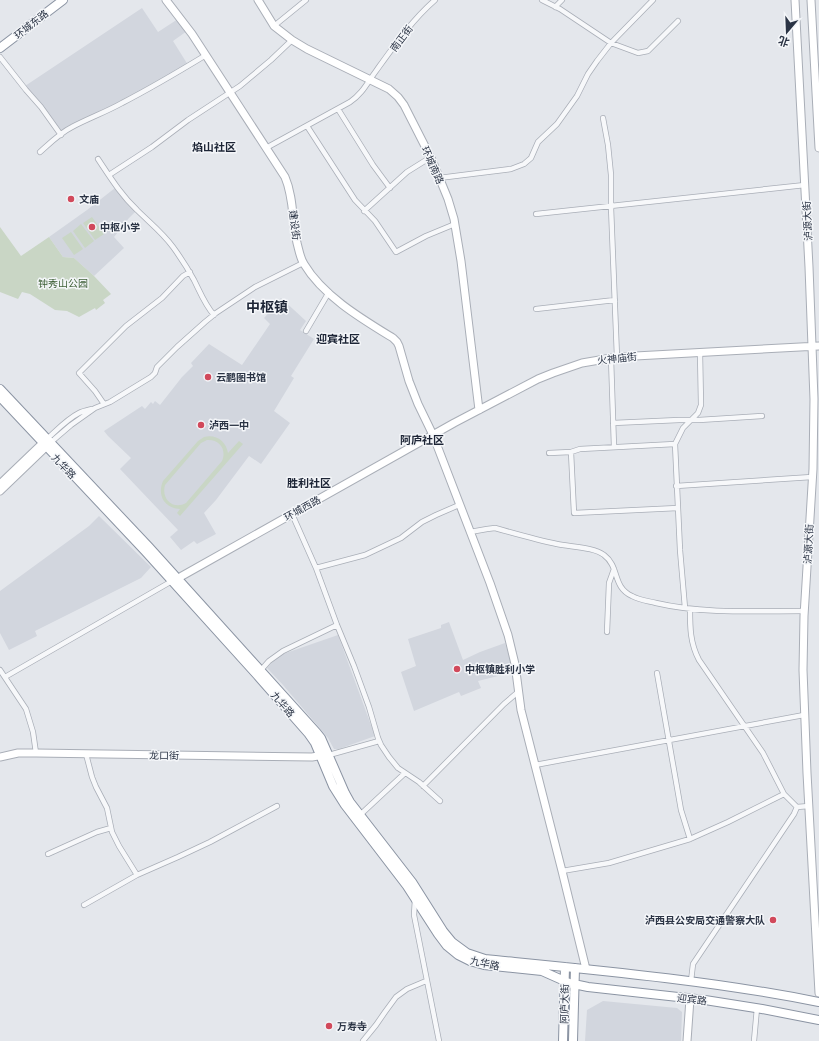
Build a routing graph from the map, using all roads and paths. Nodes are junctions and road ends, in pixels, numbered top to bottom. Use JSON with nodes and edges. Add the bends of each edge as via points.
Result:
{"nodes":[{"id":1,"x":63,"y":0,"type":"edge"},
{"id":2,"x":166,"y":0,"type":"edge"},
{"id":3,"x":258,"y":0,"type":"edge"},
{"id":4,"x":306,"y":0,"type":"edge"},
{"id":5,"x":435,"y":0,"type":"edge"},
{"id":6,"x":542,"y":0,"type":"edge"},
{"id":7,"x":562,"y":0,"type":"edge"},
{"id":8,"x":653,"y":0,"type":"edge"},
{"id":9,"x":795,"y":0,"type":"edge"},
{"id":10,"x":811,"y":0,"type":"edge"},
{"id":11,"x":555,"y":7,"type":"junction"},
{"id":12,"x":678,"y":21,"type":"dead end"},
{"id":13,"x":274,"y":26,"type":"junction"},
{"id":14,"x":292,"y":40,"type":"junction"},
{"id":15,"x":612,"y":43,"type":"junction"},
{"id":16,"x":0,"y":48,"type":"edge"},
{"id":17,"x":206,"y":55,"type":"junction"},
{"id":18,"x":0,"y":57,"type":"edge"},
{"id":19,"x":370,"y":79,"type":"junction"},
{"id":20,"x":230,"y":93,"type":"junction"},
{"id":21,"x":338,"y":108,"type":"junction"},
{"id":22,"x":603,"y":118,"type":"dead end"},
{"id":23,"x":307,"y":126,"type":"junction"},
{"id":24,"x":61,"y":135,"type":"junction"},
{"id":25,"x":266,"y":148,"type":"junction"},
{"id":26,"x":819,"y":148,"type":"edge"},
{"id":27,"x":40,"y":152,"type":"dead end"},
{"id":28,"x":430,"y":157,"type":"junction"},
{"id":29,"x":98,"y":159,"type":"dead end"},
{"id":30,"x":109,"y":175,"type":"junction"},
{"id":31,"x":439,"y":178,"type":"junction"},
{"id":32,"x":805,"y":185,"type":"junction"},
{"id":33,"x":390,"y":188,"type":"junction"},
{"id":34,"x":611,"y":206,"type":"junction"},
{"id":35,"x":364,"y":211,"type":"junction"},
{"id":36,"x":536,"y":214,"type":"dead end"},
{"id":37,"x":455,"y":224,"type":"junction"},
{"id":38,"x":303,"y":263,"type":"junction"},
{"id":39,"x":190,"y":272,"type":"junction"},
{"id":40,"x":329,"y":292,"type":"junction"},
{"id":41,"x":615,"y":300,"type":"junction"},
{"id":42,"x":536,"y":309,"type":"dead end"},
{"id":43,"x":214,"y":314,"type":"junction"},
{"id":44,"x":306,"y":331,"type":"dead end"},
{"id":45,"x":816,"y":346,"type":"edge"},
{"id":46,"x":700,"y":352,"type":"junction"},
{"id":47,"x":614,"y":357,"type":"junction"},
{"id":48,"x":0,"y":389,"type":"edge"},
{"id":49,"x":0,"y":397,"type":"edge"},
{"id":50,"x":104,"y":404,"type":"junction"},
{"id":51,"x":479,"y":410,"type":"junction"},
{"id":52,"x":762,"y":416,"type":"dead end"},
{"id":53,"x":691,"y":420,"type":"junction"},
{"id":54,"x":613,"y":423,"type":"junction"},
{"id":55,"x":432,"y":435,"type":"junction"},
{"id":56,"x":47,"y":443,"type":"junction"},
{"id":57,"x":675,"y":444,"type":"junction"},
{"id":58,"x":614,"y":447,"type":"junction"},
{"id":59,"x":571,"y":452,"type":"junction"},
{"id":60,"x":549,"y":454,"type":"dead end"},
{"id":61,"x":812,"y":478,"type":"junction"},
{"id":62,"x":0,"y":484,"type":"edge"},
{"id":63,"x":676,"y":486,"type":"junction"},
{"id":64,"x":0,"y":491,"type":"edge"},
{"id":65,"x":459,"y":505,"type":"junction"},
{"id":66,"x":678,"y":508,"type":"junction"},
{"id":67,"x":292,"y":514,"type":"junction"},
{"id":68,"x":470,"y":532,"type":"junction"},
{"id":69,"x":316,"y":568,"type":"junction"},
{"id":70,"x":614,"y":569,"type":"junction"},
{"id":71,"x":175,"y":579,"type":"junction"},
{"id":72,"x":685,"y":608,"type":"junction"},
{"id":73,"x":690,"y":609,"type":"junction"},
{"id":74,"x":804,"y":611,"type":"junction"},
{"id":75,"x":337,"y":626,"type":"junction"},
{"id":76,"x":607,"y":632,"type":"dead end"},
{"id":77,"x":0,"y":670,"type":"edge"},
{"id":78,"x":261,"y":670,"type":"junction"},
{"id":79,"x":657,"y":673,"type":"dead end"},
{"id":80,"x":5,"y":677,"type":"junction"},
{"id":81,"x":518,"y":692,"type":"junction"},
{"id":82,"x":804,"y":715,"type":"junction"},
{"id":83,"x":744,"y":726,"type":"junction"},
{"id":84,"x":669,"y":740,"type":"junction"},
{"id":85,"x":379,"y":741,"type":"junction"},
{"id":86,"x":36,"y":753,"type":"junction"},
{"id":87,"x":86,"y":754,"type":"junction"},
{"id":88,"x":324,"y":755,"type":"junction"},
{"id":89,"x":0,"y":757,"type":"edge"},
{"id":90,"x":535,"y":765,"type":"junction"},
{"id":91,"x":405,"y":773,"type":"junction"},
{"id":92,"x":423,"y":786,"type":"junction"},
{"id":93,"x":784,"y":794,"type":"junction"},
{"id":94,"x":440,"y":801,"type":"dead end"},
{"id":95,"x":277,"y":806,"type":"dead end"},
{"id":96,"x":809,"y":806,"type":"junction"},
{"id":97,"x":797,"y":807,"type":"junction"},
{"id":98,"x":360,"y":815,"type":"junction"},
{"id":99,"x":111,"y":828,"type":"junction"},
{"id":100,"x":690,"y":839,"type":"junction"},
{"id":101,"x":48,"y":854,"type":"dead end"},
{"id":102,"x":562,"y":871,"type":"junction"},
{"id":103,"x":137,"y":875,"type":"junction"},
{"id":104,"x":415,"y":898,"type":"junction"},
{"id":105,"x":84,"y":905,"type":"dead end"},
{"id":106,"x":565,"y":967,"type":"junction"},
{"id":107,"x":575,"y":968,"type":"junction"},
{"id":108,"x":586,"y":969,"type":"junction"},
{"id":109,"x":564,"y":980,"type":"junction"},
{"id":110,"x":426,"y":981,"type":"junction"},
{"id":111,"x":691,"y":981,"type":"junction"},
{"id":112,"x":574,"y":984,"type":"junction"},
{"id":113,"x":819,"y":993,"type":"edge"},
{"id":114,"x":690,"y":998,"type":"junction"},
{"id":115,"x":819,"y":1002,"type":"edge"},
{"id":116,"x":757,"y":1008,"type":"junction"},
{"id":117,"x":819,"y":1020,"type":"edge"},
{"id":118,"x":363,"y":1041,"type":"edge"},
{"id":119,"x":439,"y":1041,"type":"edge"},
{"id":120,"x":563,"y":1041,"type":"edge"},
{"id":121,"x":573,"y":1041,"type":"edge"},
{"id":122,"x":688,"y":1041,"type":"edge"},
{"id":123,"x":754,"y":1041,"type":"edge"}],
"edges":[{"from":1,"to":16,"type":"highway","name":"环城东路"},
{"from":2,"to":17,"type":"main road","name":"建设街"},
{"from":3,"to":13,"type":"main road","name":"环城南路"},
{"from":4,"to":13,"type":"street"},
{"from":5,"to":19,"type":"street","name":"南正街","via":[[412,23]]},
{"from":6,"to":11,"type":"street"},
{"from":7,"to":11,"type":"street"},
{"from":8,"to":15,"type":"street"},
{"from":9,"to":32,"type":"main road","name":"泸源大街"},
{"from":10,"to":26,"type":"main road"},
{"from":11,"to":15,"type":"street"},
{"from":12,"to":15,"type":"street","via":[[648,52],[635,52]]},
{"from":13,"to":14,"type":"main road","name":"环城南路"},
{"from":14,"to":19,"type":"main road","name":"环城南路"},
{"from":14,"to":20,"type":"street","via":[[260,70]]},
{"from":15,"to":31,"type":"street","via":[[592,68],[566,112],[538,142],[528,161],[511,169]]},
{"from":17,"to":20,"type":"main road","name":"建设街"},
{"from":17,"to":24,"type":"street","via":[[151,88]]},
{"from":18,"to":24,"type":"street"},
{"from":19,"to":21,"type":"street","name":"南正街","via":[[358,96]]},
{"from":19,"to":28,"type":"main road","name":"环城南路","via":[[389,89],[402,101]]},
{"from":20,"to":25,"type":"main road","name":"建设街"},
{"from":20,"to":30,"type":"street"},
{"from":21,"to":23,"type":"street","name":"南正街"},
{"from":21,"to":33,"type":"street"},
{"from":22,"to":34,"type":"street","via":[[610,159]]},
{"from":23,"to":25,"type":"street","name":"南正街"},
{"from":23,"to":35,"type":"street"},
{"from":24,"to":27,"type":"street"},
{"from":25,"to":38,"type":"main road","name":"建设街","via":[[282,171],[290,190],[296,236]]},
{"from":28,"to":31,"type":"main road","name":"环城南路"},
{"from":28,"to":33,"type":"street","via":[[407,172]]},
{"from":29,"to":30,"type":"street"},
{"from":30,"to":39,"type":"street","via":[[136,210],[160,231]]},
{"from":31,"to":37,"type":"main road","name":"环城南路"},
{"from":32,"to":34,"type":"street"},
{"from":32,"to":45,"type":"main road","name":"泸源大街"},
{"from":33,"to":35,"type":"street"},
{"from":34,"to":36,"type":"street"},
{"from":34,"to":41,"type":"street"},
{"from":35,"to":37,"type":"street","via":[[375,221],[396,252]]},
{"from":37,"to":51,"type":"main road","name":"环城南路"},
{"from":38,"to":40,"type":"main road","name":"建设街"},
{"from":38,"to":43,"type":"street","via":[[255,287]]},
{"from":39,"to":43,"type":"street"},
{"from":39,"to":50,"type":"street","via":[[126,326],[79,373]]},
{"from":40,"to":44,"type":"street"},
{"from":40,"to":55,"type":"main road","name":"建设街","via":[[397,342],[412,389]]},
{"from":41,"to":42,"type":"street"},
{"from":41,"to":47,"type":"street"},
{"from":43,"to":50,"type":"street","via":[[157,367],[151,377]]},
{"from":45,"to":46,"type":"main road","name":"火神庙街"},
{"from":45,"to":61,"type":"main road","name":"泸源大街"},
{"from":46,"to":47,"type":"main road","name":"火神庙街"},
{"from":46,"to":53,"type":"street","via":[[701,405]]},
{"from":47,"to":51,"type":"main road","name":"火神庙街","via":[[553,373]]},
{"from":47,"to":54,"type":"street"},
{"from":48,"to":56,"type":"highway","name":"九华路"},
{"from":49,"to":56,"type":"highway","name":"九华路"},
{"from":50,"to":56,"type":"street"},
{"from":51,"to":55,"type":"main road","name":"火神庙街"},
{"from":52,"to":53,"type":"street"},
{"from":53,"to":54,"type":"street"},
{"from":53,"to":57,"type":"street","via":[[680,432]]},
{"from":54,"to":58,"type":"street"},
{"from":55,"to":65,"type":"main road","name":"建设街"},
{"from":55,"to":67,"type":"main road","name":"环城西路"},
{"from":56,"to":62,"type":"main road"},
{"from":56,"to":64,"type":"main road"},
{"from":56,"to":71,"type":"highway","name":"九华路","via":[[117,513]]},
{"from":57,"to":58,"type":"street"},
{"from":57,"to":63,"type":"street"},
{"from":58,"to":59,"type":"street"},
{"from":59,"to":60,"type":"street"},
{"from":59,"to":66,"type":"street","via":[[574,513]]},
{"from":61,"to":63,"type":"street"},
{"from":61,"to":74,"type":"main road","name":"泸源大街"},
{"from":63,"to":66,"type":"street"},
{"from":65,"to":68,"type":"main road","name":"建设街"},
{"from":65,"to":69,"type":"street","via":[[431,517],[401,538],[365,555]]},
{"from":66,"to":72,"type":"street"},
{"from":67,"to":69,"type":"street"},
{"from":67,"to":71,"type":"main road","name":"环城西路"},
{"from":68,"to":70,"type":"street","via":[[496,528],[557,544],[597,550],[608,559]]},
{"from":68,"to":81,"type":"main road","name":"建设街","via":[[508,635]]},
{"from":69,"to":75,"type":"street"},
{"from":70,"to":72,"type":"street","via":[[620,587],[628,594]]},
{"from":70,"to":76,"type":"street","via":[[609,583]]},
{"from":71,"to":78,"type":"highway","name":"九华路"},
{"from":71,"to":80,"type":"street"},
{"from":71,"to":88,"type":"highway","name":"九华路","via":[[308,733]]},
{"from":72,"to":73,"type":"street"},
{"from":73,"to":74,"type":"street"},
{"from":73,"to":83,"type":"street","via":[[691,637],[696,654]]},
{"from":74,"to":82,"type":"main road","name":"泸源大街"},
{"from":75,"to":78,"type":"street","via":[[283,650]]},
{"from":75,"to":85,"type":"street","via":[[369,707]]},
{"from":77,"to":80,"type":"street"},
{"from":78,"to":88,"type":"highway","name":"九华路","via":[[321,738]]},
{"from":79,"to":84,"type":"street"},
{"from":80,"to":86,"type":"street","via":[[26,709]]},
{"from":81,"to":90,"type":"main road","name":"建设街"},
{"from":81,"to":92,"type":"street"},
{"from":82,"to":83,"type":"street"},
{"from":82,"to":96,"type":"main road","name":"泸源大街"},
{"from":83,"to":84,"type":"street"},
{"from":83,"to":93,"type":"street","via":[[763,753]]},
{"from":84,"to":90,"type":"street"},
{"from":84,"to":100,"type":"street","via":[[681,810]]},
{"from":85,"to":88,"type":"street"},
{"from":85,"to":91,"type":"street","via":[[389,757]]},
{"from":86,"to":87,"type":"main road","name":"龙口街"},
{"from":86,"to":89,"type":"main road","name":"龙口街"},
{"from":87,"to":88,"type":"main road","name":"龙口街","via":[[312,757]]},
{"from":87,"to":99,"type":"street","via":[[92,777],[107,808]]},
{"from":88,"to":98,"type":"highway","name":"九华路"},
{"from":88,"to":104,"type":"highway","name":"九华路","via":[[333,786],[345,806]]},
{"from":90,"to":102,"type":"main road","name":"建设街"},
{"from":91,"to":92,"type":"street"},
{"from":91,"to":98,"type":"street"},
{"from":92,"to":94,"type":"street"},
{"from":93,"to":97,"type":"street"},
{"from":93,"to":100,"type":"street"},
{"from":95,"to":103,"type":"street","via":[[210,842]]},
{"from":96,"to":97,"type":"street"},
{"from":96,"to":113,"type":"main road","name":"泸源大街"},
{"from":97,"to":111,"type":"street","via":[[693,964]]},
{"from":98,"to":106,"type":"highway","name":"九华路","via":[[412,882],[443,931],[456,946],[467,953],[485,958]]},
{"from":99,"to":101,"type":"street"},
{"from":99,"to":103,"type":"street"},
{"from":100,"to":102,"type":"street","via":[[609,863]]},
{"from":102,"to":108,"type":"main road","name":"建设街"},
{"from":103,"to":105,"type":"street"},
{"from":104,"to":109,"type":"highway","name":"九华路","via":[[447,946],[458,955],[484,964],[542,971]]},
{"from":104,"to":110,"type":"street","via":[[414,915]]},
{"from":106,"to":107,"type":"highway","name":"迎宾路"},
{"from":106,"to":109,"type":"highway","name":"阿庐大街"},
{"from":107,"to":108,"type":"highway","name":"迎宾路"},
{"from":107,"to":112,"type":"highway"},
{"from":108,"to":111,"type":"highway","name":"迎宾路"},
{"from":109,"to":112,"type":"highway","name":"迎宾路"},
{"from":109,"to":120,"type":"highway","name":"阿庐大街"},
{"from":110,"to":118,"type":"street","via":[[396,997]]},
{"from":110,"to":119,"type":"street"},
{"from":111,"to":115,"type":"highway","name":"迎宾路"},
{"from":112,"to":114,"type":"highway","name":"迎宾路"},
{"from":112,"to":121,"type":"highway"},
{"from":114,"to":116,"type":"highway","name":"迎宾路"},
{"from":114,"to":122,"type":"main road"},
{"from":116,"to":117,"type":"highway","name":"迎宾路"},
{"from":116,"to":123,"type":"street"}]}
